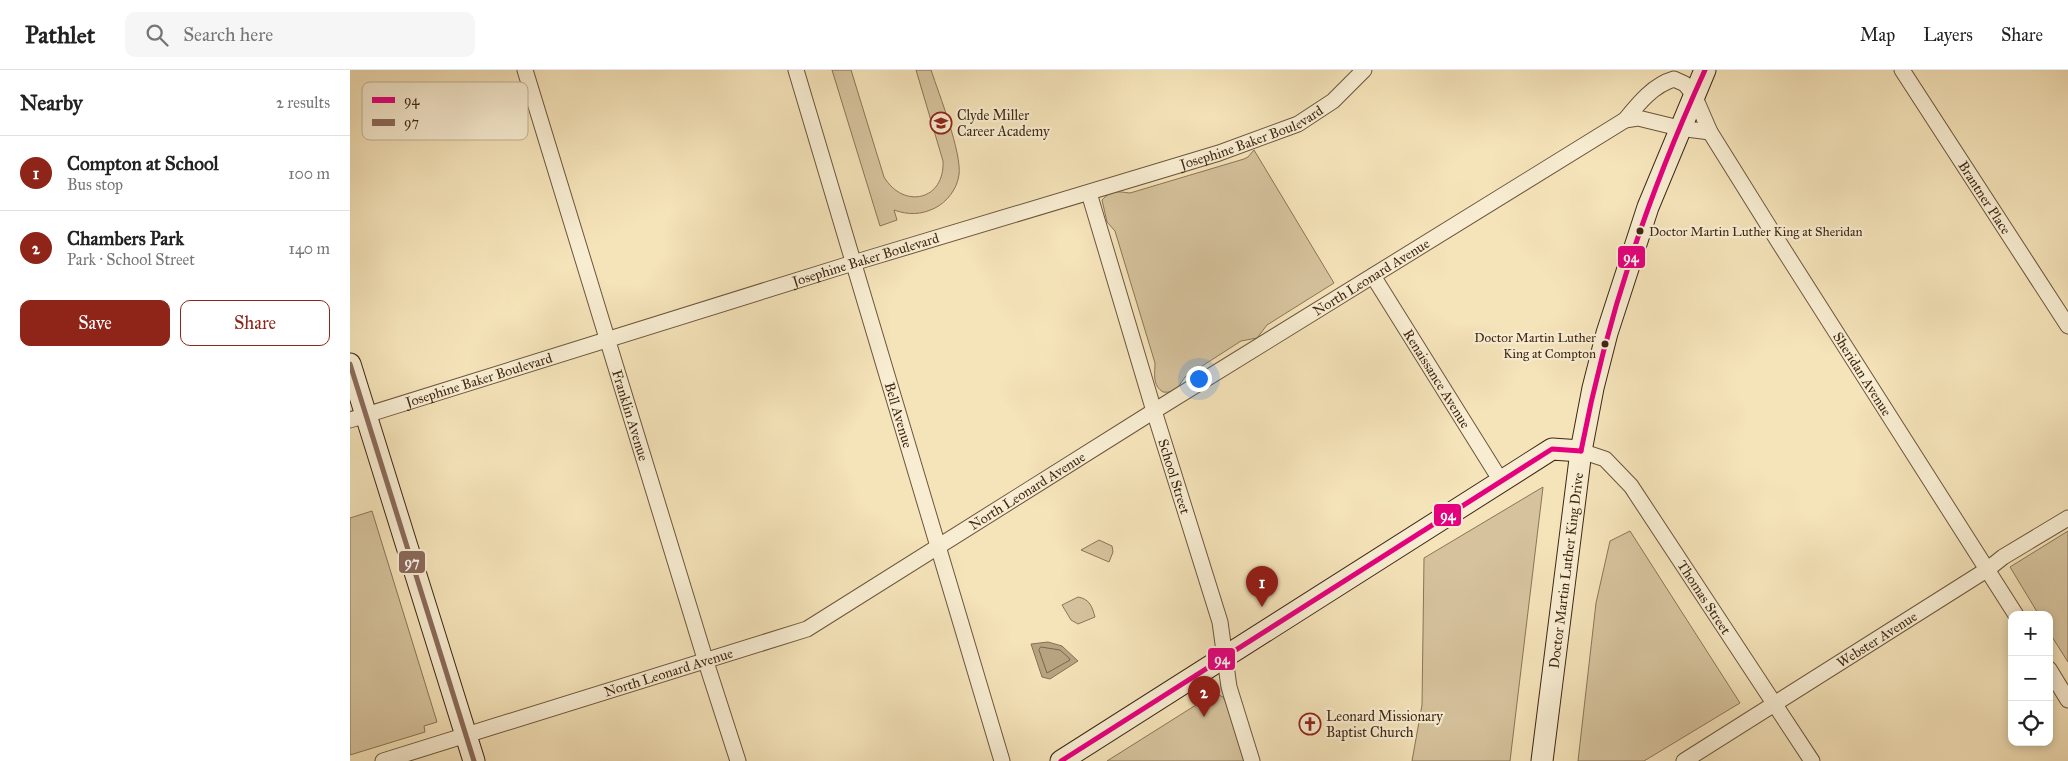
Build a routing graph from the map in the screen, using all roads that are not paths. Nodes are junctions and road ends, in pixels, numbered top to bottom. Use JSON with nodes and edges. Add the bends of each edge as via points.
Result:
{"nodes":[{"id":1,"x":525,"y":70,"type":"edge"},
{"id":2,"x":796,"y":70,"type":"edge"},
{"id":3,"x":1364,"y":70,"type":"edge"},
{"id":4,"x":1705,"y":70,"type":"edge"},
{"id":5,"x":1902,"y":70,"type":"edge"},
{"id":6,"x":1694,"y":95,"type":"junction"},
{"id":7,"x":1625,"y":120,"type":"junction"},
{"id":8,"x":1679,"y":128,"type":"junction"},
{"id":9,"x":1710,"y":132,"type":"junction"},
{"id":10,"x":1089,"y":193,"type":"junction"},
{"id":11,"x":853,"y":263,"type":"junction"},
{"id":12,"x":1373,"y":276,"type":"junction"},
{"id":13,"x":2068,"y":326,"type":"edge"},
{"id":14,"x":609,"y":339,"type":"junction"},
{"id":15,"x":350,"y":364,"type":"edge"},
{"id":16,"x":1154,"y":412,"type":"junction"},
{"id":17,"x":358,"y":417,"type":"edge"},
{"id":18,"x":1581,"y":451,"type":"junction"},
{"id":19,"x":1501,"y":481,"type":"junction"},
{"id":20,"x":2068,"y":518,"type":"edge"},
{"id":21,"x":938,"y":549,"type":"junction"},
{"id":22,"x":1988,"y":569,"type":"junction"},
{"id":23,"x":2014,"y":611,"type":"edge"},
{"id":24,"x":1225,"y":655,"type":"junction"},
{"id":25,"x":706,"y":662,"type":"junction"},
{"id":26,"x":2053,"y":676,"type":"edge"},
{"id":27,"x":2068,"y":700,"type":"edge"},
{"id":28,"x":1774,"y":704,"type":"junction"},
{"id":29,"x":466,"y":735,"type":"junction"},
{"id":30,"x":383,"y":761,"type":"edge"},
{"id":31,"x":474,"y":761,"type":"edge"},
{"id":32,"x":738,"y":761,"type":"edge"},
{"id":33,"x":1002,"y":761,"type":"edge"},
{"id":34,"x":1061,"y":761,"type":"edge"},
{"id":35,"x":1252,"y":761,"type":"edge"},
{"id":36,"x":1542,"y":761,"type":"edge"},
{"id":37,"x":1684,"y":761,"type":"edge"},
{"id":38,"x":1812,"y":761,"type":"edge"}],
"edges":[{"from":1,"to":14,"type":"street","name":"Franklin Avenue"},
{"from":2,"to":11,"type":"street","name":"Bell Avenue"},
{"from":3,"to":10,"type":"street","name":"Josephine Baker Boulevard","via":[[1333,101],[1298,124],[1219,153]]},
{"from":4,"to":6,"type":"main road","name":"Doctor Martin Luther King Drive"},
{"from":5,"to":13,"type":"street","name":"Brantner Place"},
{"from":6,"to":7,"type":"street","name":"North Leonard Avenue","via":[[1685,84],[1674,79],[1666,81],[1643,98]]},
{"from":6,"to":8,"type":"main road","name":"Doctor Martin Luther King Drive"},
{"from":6,"to":9,"type":"street","name":"Sheridan Avenue"},
{"from":7,"to":8,"type":"street","via":[[1638,118]]},
{"from":7,"to":12,"type":"street","name":"North Leonard Avenue"},
{"from":8,"to":9,"type":"street"},
{"from":8,"to":18,"type":"main road","name":"Doctor Martin Luther King Drive","via":[[1648,207],[1607,332]]},
{"from":9,"to":22,"type":"street","name":"Sheridan Avenue"},
{"from":10,"to":11,"type":"street","name":"Josephine Baker Boulevard"},
{"from":10,"to":16,"type":"street","name":"School Street"},
{"from":11,"to":14,"type":"street","name":"Josephine Baker Boulevard"},
{"from":11,"to":21,"type":"street","name":"Bell Avenue"},
{"from":12,"to":16,"type":"street","name":"North Leonard Avenue"},
{"from":12,"to":19,"type":"street","name":"Renaissance Avenue"},
{"from":14,"to":17,"type":"street","name":"Josephine Baker Boulevard"},
{"from":14,"to":25,"type":"street","name":"Franklin Avenue"},
{"from":15,"to":17,"type":"main road"},
{"from":16,"to":21,"type":"street","name":"North Leonard Avenue"},
{"from":16,"to":24,"type":"street","name":"School Street","via":[[1220,622]]},
{"from":17,"to":29,"type":"main road"},
{"from":18,"to":19,"type":"main road","via":[[1552,449]]},
{"from":18,"to":28,"type":"street","name":"Thomas Street","via":[[1605,459],[1631,486]]},
{"from":18,"to":36,"type":"main road","name":"Doctor Martin Luther King Drive"},
{"from":19,"to":24,"type":"main road"},
{"from":20,"to":22,"type":"street","name":"Webster Avenue"},
{"from":21,"to":25,"type":"street","name":"North Leonard Avenue","via":[[807,629]]},
{"from":21,"to":33,"type":"street","name":"Bell Avenue"},
{"from":22,"to":23,"type":"street","name":"Sheridan Avenue"},
{"from":22,"to":28,"type":"street","name":"Webster Avenue"},
{"from":24,"to":34,"type":"main road"},
{"from":24,"to":35,"type":"street","name":"School Street","via":[[1229,687]]},
{"from":25,"to":29,"type":"street","name":"North Leonard Avenue"},
{"from":25,"to":32,"type":"street","name":"Franklin Avenue"},
{"from":26,"to":27,"type":"street"},
{"from":28,"to":37,"type":"street","name":"Webster Avenue"},
{"from":28,"to":38,"type":"street","name":"Thomas Street"},
{"from":29,"to":30,"type":"street","name":"North Leonard Avenue"},
{"from":29,"to":31,"type":"main road"}]}
